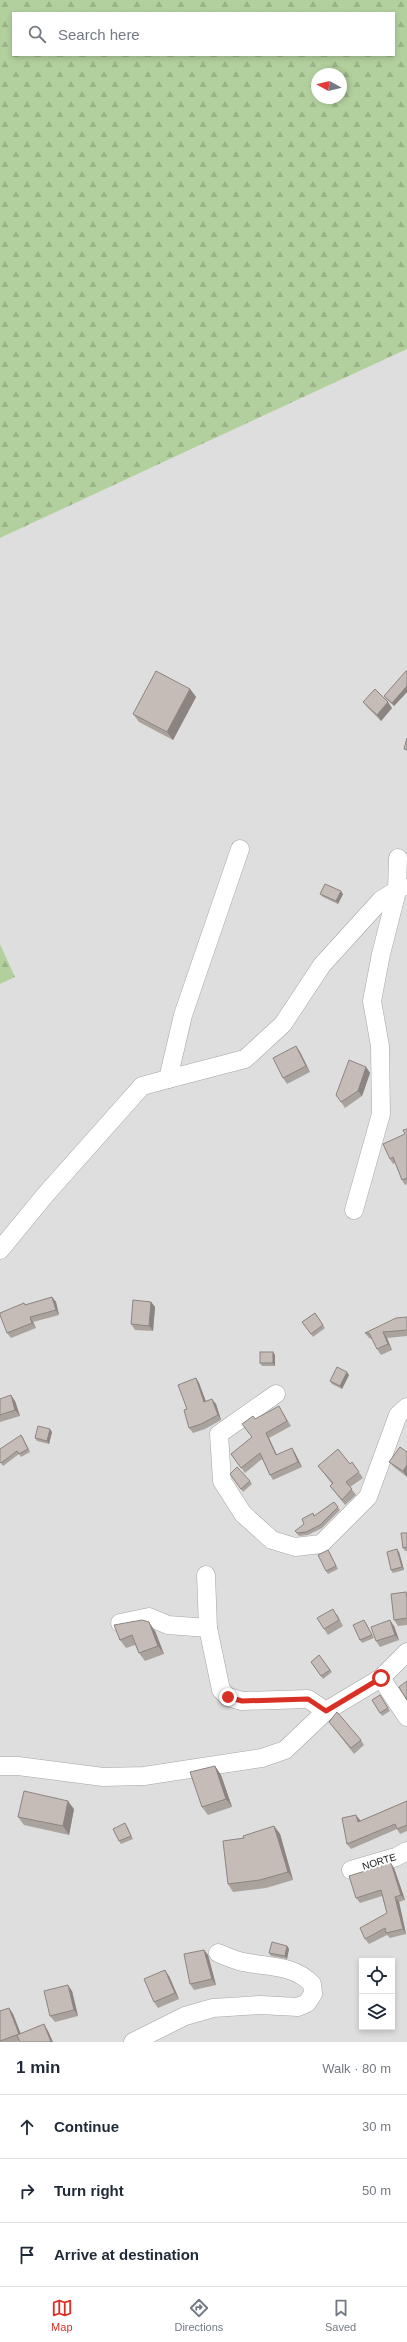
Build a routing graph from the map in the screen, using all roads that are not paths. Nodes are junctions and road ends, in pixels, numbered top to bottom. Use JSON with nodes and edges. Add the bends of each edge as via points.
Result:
{"nodes":[{"id":1,"x":240,"y":849,"type":"dead end"},
{"id":2,"x":398,"y":858,"type":"dead end"},
{"id":3,"x":402,"y":887,"type":"edge"},
{"id":4,"x":168,"y":1079,"type":"junction"},
{"id":5,"x":354,"y":1210,"type":"dead end"},
{"id":6,"x":0,"y":1250,"type":"edge"},
{"id":7,"x":276,"y":1394,"type":"dead end"},
{"id":8,"x":407,"y":1407,"type":"edge"},
{"id":9,"x":206,"y":1575,"type":"dead end"},
{"id":10,"x":120,"y":1623,"type":"edge"},
{"id":11,"x":208,"y":1628,"type":"junction"},
{"id":12,"x":407,"y":1652,"type":"edge"},
{"id":13,"x":381,"y":1678,"type":"junction"},
{"id":14,"x":326,"y":1711,"type":"junction"},
{"id":15,"x":407,"y":1717,"type":"edge"},
{"id":16,"x":0,"y":1766,"type":"edge"},
{"id":17,"x":407,"y":1851,"type":"edge"},
{"id":18,"x":351,"y":1870,"type":"dead end"},
{"id":19,"x":218,"y":1954,"type":"dead end"},
{"id":20,"x":132,"y":2042,"type":"edge"}],
"edges":[{"from":1,"to":4,"type":"street","via":[[183,1015]]},
{"from":2,"to":3,"type":"street"},
{"from":3,"to":4,"type":"street","via":[[381,900],[322,965],[283,1024],[245,1059]]},
{"from":3,"to":5,"type":"street","via":[[381,954],[372,1001],[380,1046],[381,1114]]},
{"from":4,"to":6,"type":"street","via":[[142,1086]]},
{"from":7,"to":8,"type":"street","via":[[219,1434],[222,1482],[243,1514],[272,1540],[294,1547],[321,1544],[368,1497],[398,1415]]},
{"from":9,"to":11,"type":"street"},
{"from":10,"to":11,"type":"street","via":[[149,1617],[168,1625]]},
{"from":11,"to":14,"type":"street","via":[[221,1690],[228,1697],[242,1701],[308,1699]]},
{"from":12,"to":13,"type":"street"},
{"from":13,"to":14,"type":"street"},
{"from":13,"to":15,"type":"street"},
{"from":14,"to":16,"type":"street","via":[[285,1750],[262,1758],[210,1767],[144,1776],[103,1777]]},
{"from":17,"to":18,"type":"street","name":"NORTE","via":[[396,1857]]},
{"from":19,"to":20,"type":"street","via":[[238,1961],[292,1969],[312,1984],[313,1994],[307,2003],[298,2007],[260,2005],[214,2008],[185,2016]]}]}
